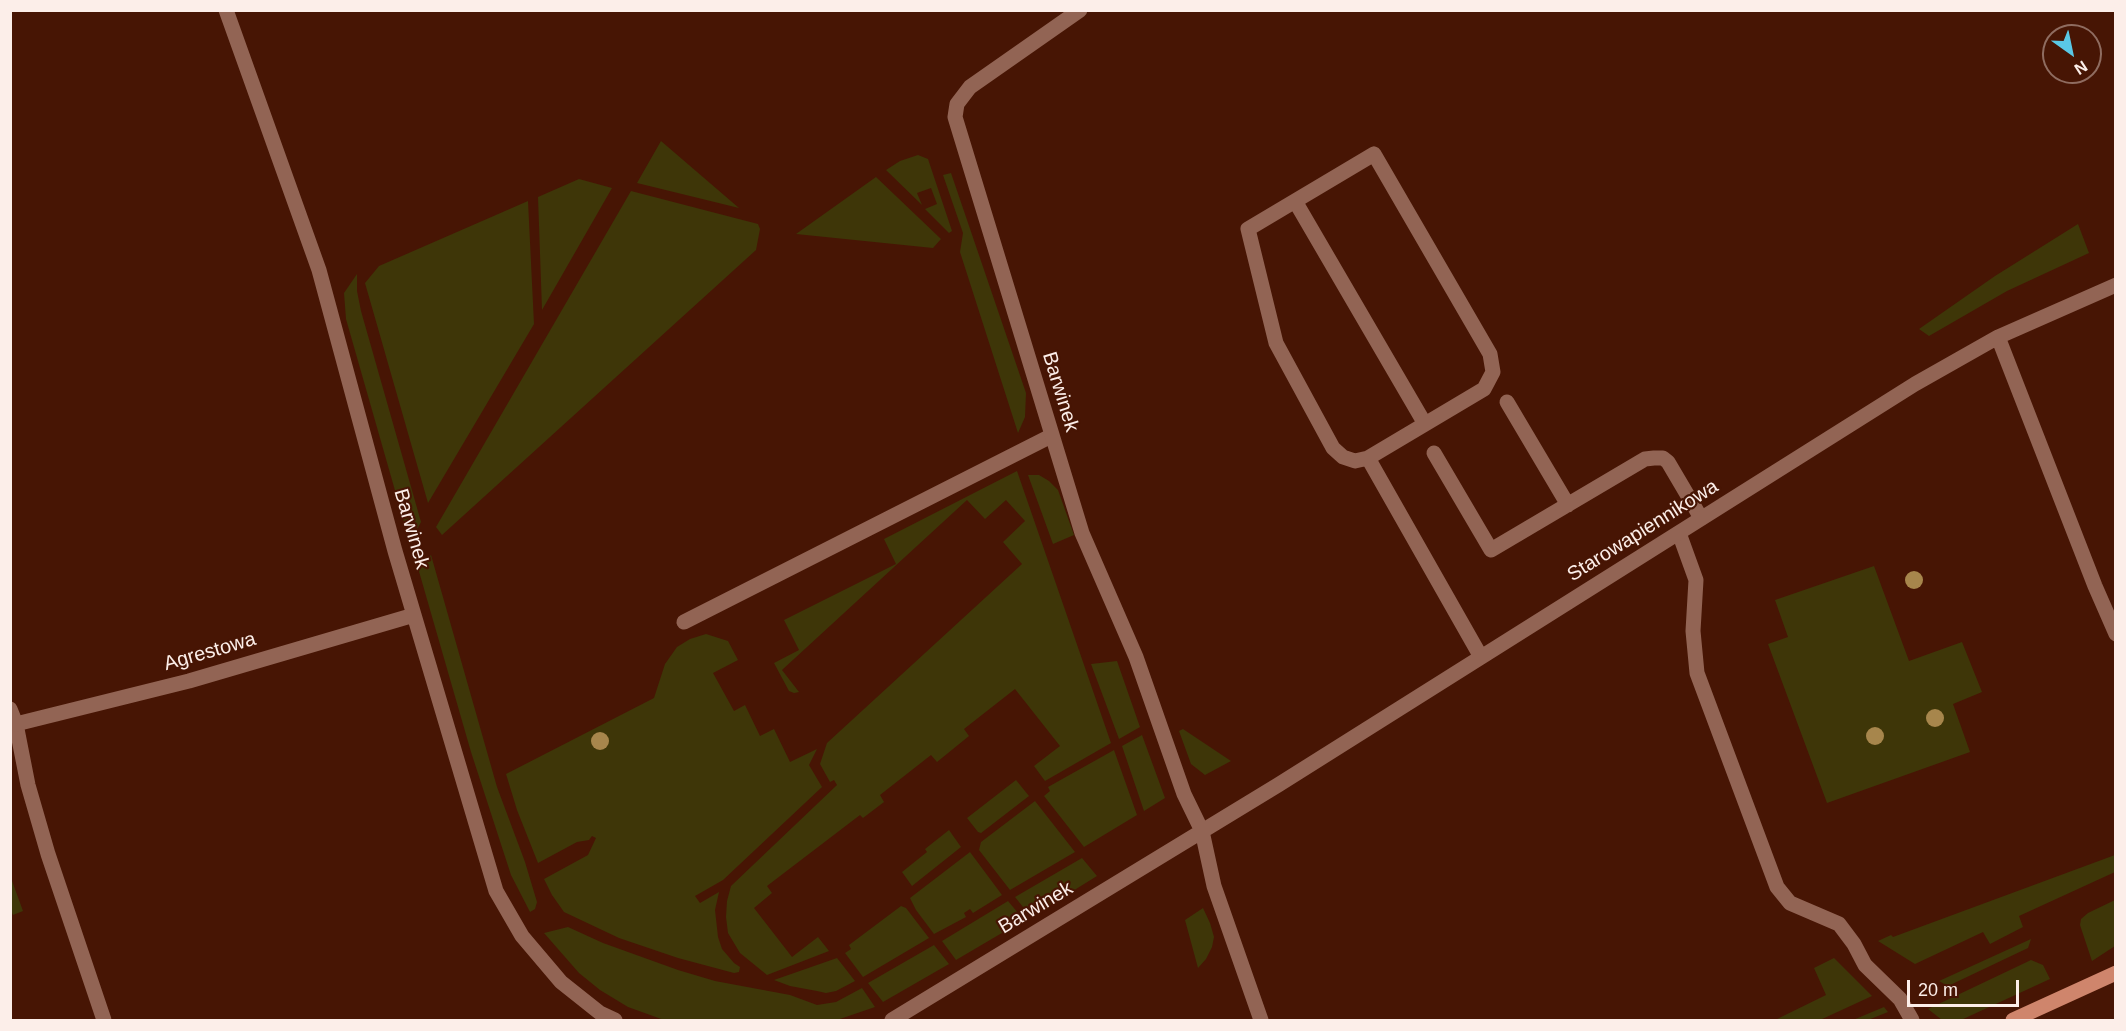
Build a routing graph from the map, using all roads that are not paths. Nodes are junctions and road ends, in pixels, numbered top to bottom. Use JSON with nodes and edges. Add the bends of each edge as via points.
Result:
{"nodes":[{"id":1,"x":226,"y":10,"type":"edge"},
{"id":2,"x":1080,"y":10,"type":"edge"},
{"id":3,"x":1295,"y":201,"type":"junction"},
{"id":4,"x":2115,"y":285,"type":"edge"},
{"id":5,"x":1998,"y":337,"type":"junction"},
{"id":6,"x":1508,"y":402,"type":"dead end"},
{"id":7,"x":1425,"y":424,"type":"junction"},
{"id":8,"x":1051,"y":436,"type":"junction"},
{"id":9,"x":1434,"y":453,"type":"dead end"},
{"id":10,"x":1368,"y":458,"type":"junction"},
{"id":11,"x":1568,"y":505,"type":"junction"},
{"id":12,"x":1701,"y":518,"type":"junction"},
{"id":13,"x":1679,"y":533,"type":"junction"},
{"id":14,"x":414,"y":615,"type":"junction"},
{"id":15,"x":684,"y":622,"type":"dead end"},
{"id":16,"x":2115,"y":634,"type":"edge"},
{"id":17,"x":1481,"y":657,"type":"junction"},
{"id":18,"x":10,"y":709,"type":"edge"},
{"id":19,"x":16,"y":724,"type":"junction"},
{"id":20,"x":1202,"y":831,"type":"junction"},
{"id":21,"x":2115,"y":973,"type":"edge"},
{"id":22,"x":104,"y":1020,"type":"edge"},
{"id":23,"x":615,"y":1020,"type":"edge"},
{"id":24,"x":892,"y":1020,"type":"edge"},
{"id":25,"x":1261,"y":1020,"type":"edge"},
{"id":26,"x":1912,"y":1020,"type":"edge"},
{"id":27,"x":2013,"y":1020,"type":"edge"}],
"edges":[{"from":1,"to":14,"type":"street","name":"Barwinek","via":[[319,270]]},
{"from":2,"to":8,"type":"street","name":"Barwinek","via":[[970,87],[957,104],[955,117]]},
{"from":3,"to":7,"type":"street"},
{"from":3,"to":7,"type":"street","via":[[1374,154],[1490,354],[1493,372],[1484,389]]},
{"from":3,"to":10,"type":"street","via":[[1248,229],[1276,343],[1333,448],[1355,461]]},
{"from":4,"to":5,"type":"street","name":"Starowapiennikowa"},
{"from":5,"to":12,"type":"street","name":"Starowapiennikowa","via":[[1915,384]]},
{"from":5,"to":16,"type":"street"},
{"from":6,"to":11,"type":"street"},
{"from":7,"to":10,"type":"street"},
{"from":8,"to":15,"type":"street"},
{"from":8,"to":20,"type":"street","name":"Barwinek","via":[[1082,533],[1136,657],[1184,794]]},
{"from":9,"to":11,"type":"street","via":[[1491,550]]},
{"from":10,"to":17,"type":"street"},
{"from":11,"to":12,"type":"street","via":[[1645,459],[1663,458]]},
{"from":12,"to":13,"type":"street","name":"Starowapiennikowa"},
{"from":13,"to":17,"type":"street","name":"Starowapiennikowa"},
{"from":13,"to":26,"type":"street","via":[[1696,580],[1693,631],[1697,673],[1777,887],[1790,903],[1839,924],[1865,965],[1900,999]]},
{"from":14,"to":19,"type":"street","name":"Agrestowa","via":[[189,681]]},
{"from":14,"to":23,"type":"street","name":"Barwinek","via":[[496,891],[522,936],[561,982]]},
{"from":17,"to":20,"type":"street","name":"Starowapiennikowa"},
{"from":18,"to":19,"type":"street"},
{"from":19,"to":22,"type":"street","via":[[48,854]]},
{"from":20,"to":24,"type":"street","name":"Barwinek"},
{"from":20,"to":25,"type":"street","name":"Barwinek","via":[[1214,886]]},
{"from":21,"to":27,"type":"main road"}]}
